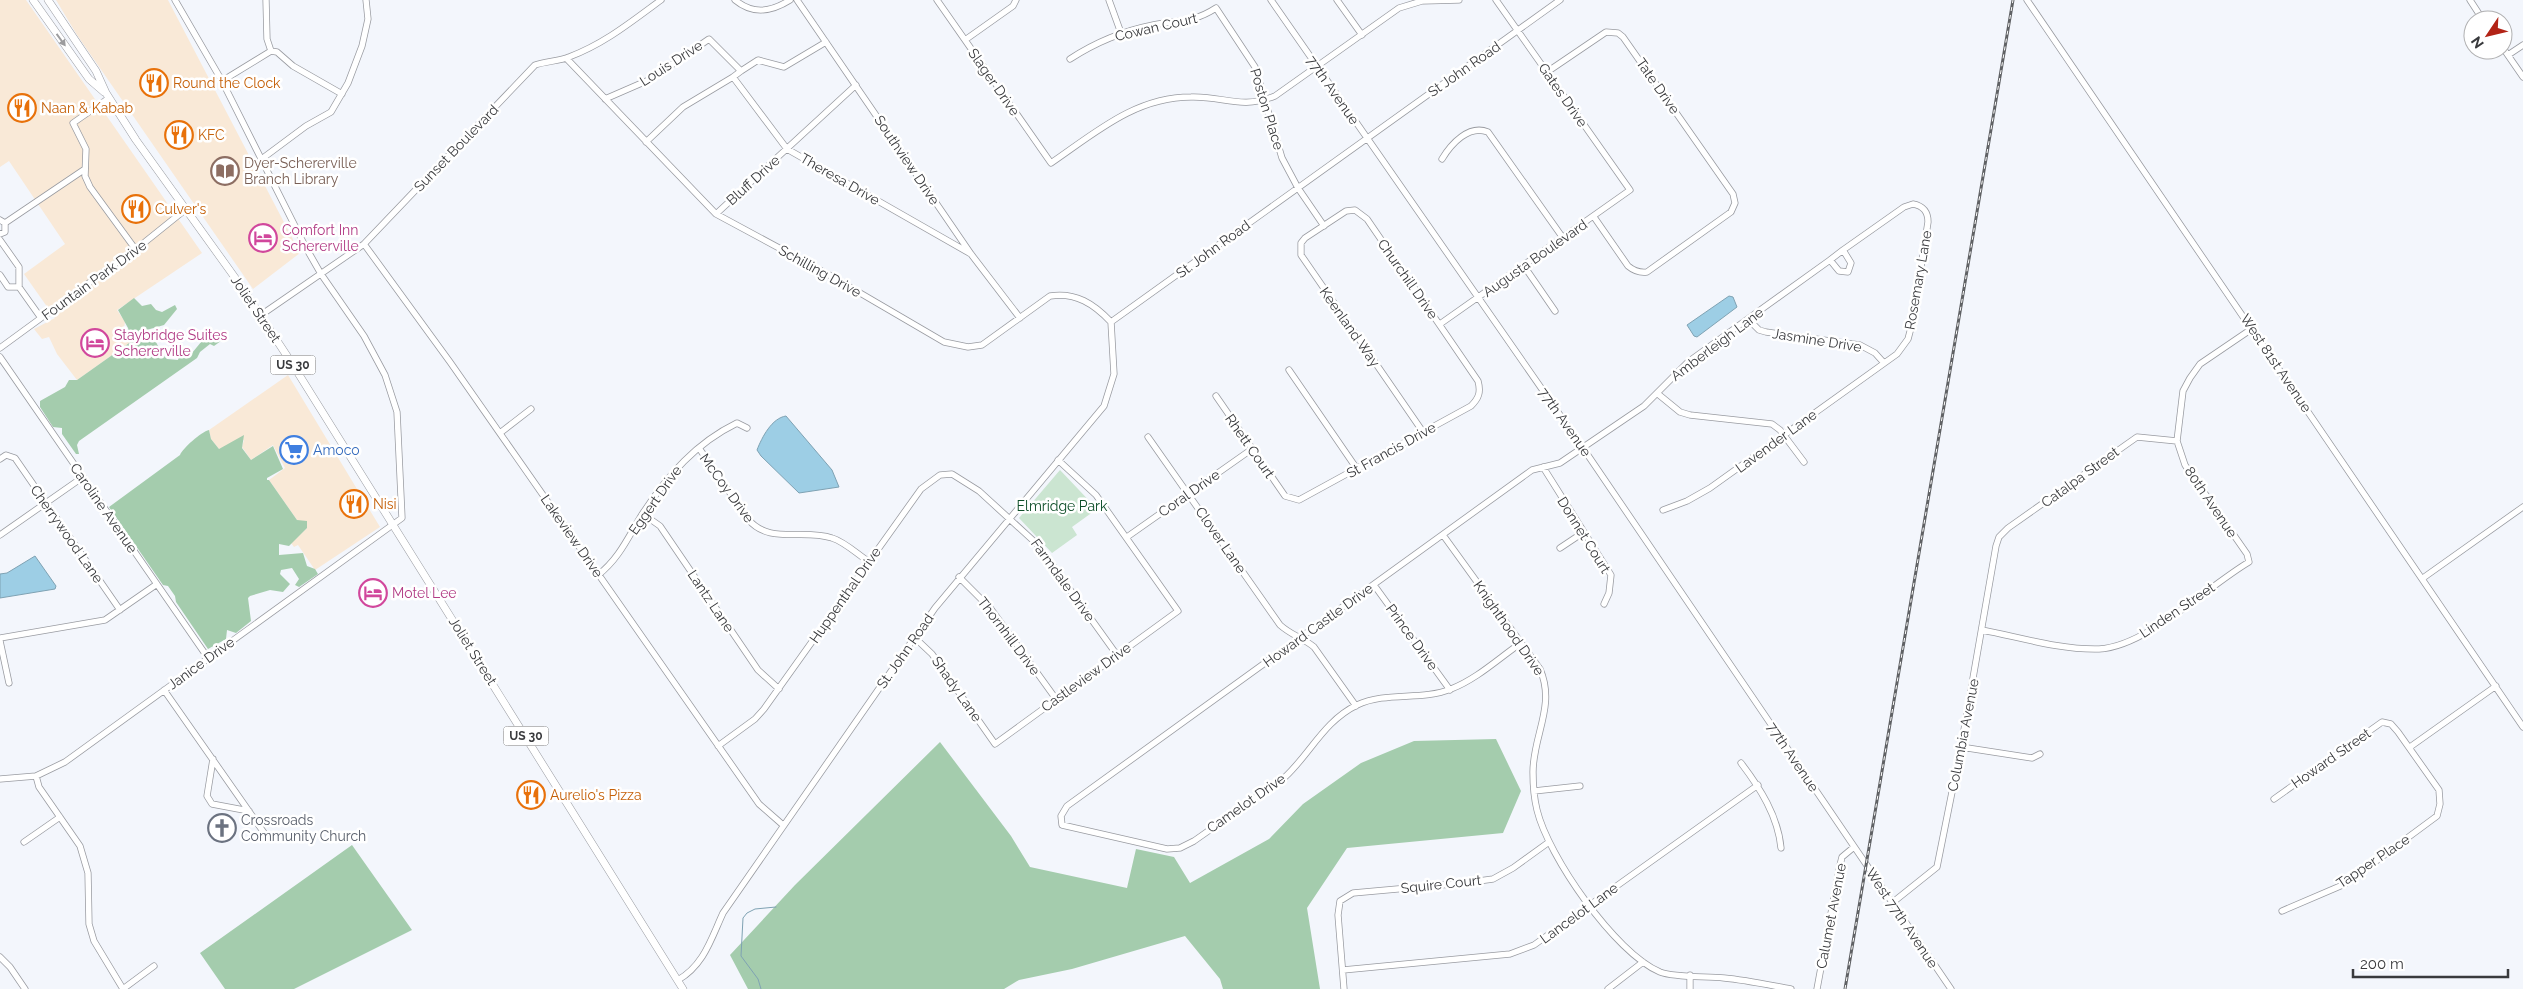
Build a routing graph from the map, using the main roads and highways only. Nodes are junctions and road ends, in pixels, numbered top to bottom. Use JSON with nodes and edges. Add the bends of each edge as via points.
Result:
{"nodes":[{"id":1,"x":33,"y":0,"type":"edge"},
{"id":2,"x":48,"y":0,"type":"edge"},
{"id":3,"x":107,"y":96,"type":"junction"},
{"id":4,"x":683,"y":989,"type":"edge"}],
"edges":[{"from":1,"to":3,"type":"main road","number":"US 30","one_way":true,"via":[[89,79]]},
{"from":2,"to":3,"type":"main road","number":"US 30","via":[[96,70]]},
{"from":3,"to":4,"type":"main road","name":"Joliet Street","number":"US 30","via":[[261,315]]}]}
